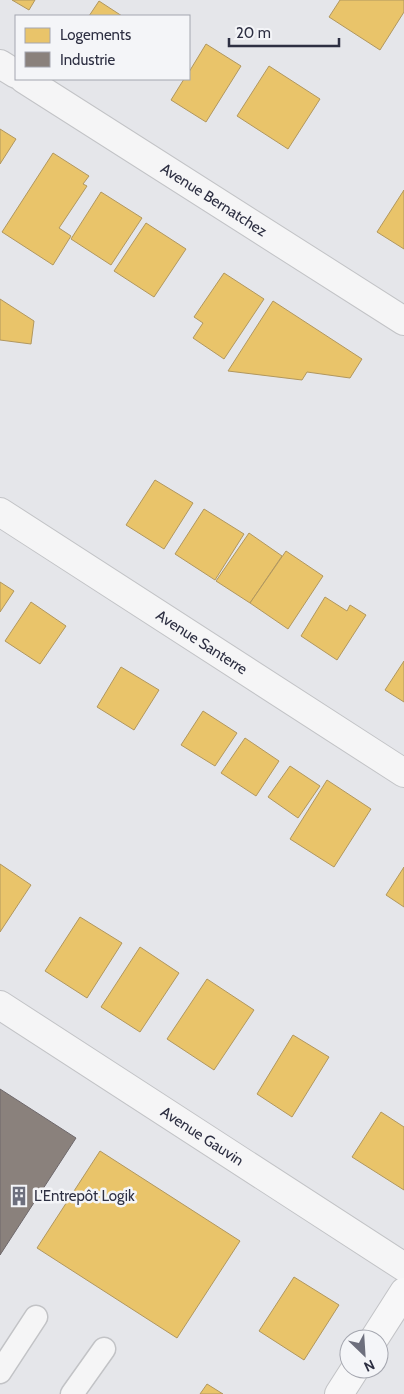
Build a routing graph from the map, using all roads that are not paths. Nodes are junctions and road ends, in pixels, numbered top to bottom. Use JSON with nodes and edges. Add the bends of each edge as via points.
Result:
{"nodes":[{"id":1,"x":0,"y":64,"type":"edge"},
{"id":2,"x":15,"y":73,"type":"edge"},
{"id":3,"x":26,"y":80,"type":"edge"},
{"id":4,"x":404,"y":321,"type":"edge"},
{"id":5,"x":0,"y":512,"type":"edge"},
{"id":6,"x":404,"y":772,"type":"edge"},
{"id":7,"x":0,"y":1005,"type":"edge"},
{"id":8,"x":404,"y":1267,"type":"edge"},
{"id":9,"x":404,"y":1292,"type":"edge"},
{"id":10,"x":36,"y":1317,"type":"dead end"},
{"id":11,"x":380,"y":1329,"type":"edge"},
{"id":12,"x":104,"y":1349,"type":"dead end"},
{"id":13,"x":0,"y":1372,"type":"edge"},
{"id":14,"x":349,"y":1379,"type":"edge"},
{"id":15,"x":72,"y":1394,"type":"edge"},
{"id":16,"x":340,"y":1394,"type":"edge"}],
"edges":[{"from":1,"to":2,"type":"street"},
{"from":3,"to":4,"type":"street","name":"Avenue Bernatchez"},
{"from":5,"to":6,"type":"street","name":"Avenue Santerre"},
{"from":7,"to":8,"type":"street","name":"Avenue Gauvin"},
{"from":9,"to":11,"type":"street"},
{"from":10,"to":13,"type":"lane"},
{"from":12,"to":15,"type":"lane"},
{"from":14,"to":16,"type":"street"}]}
